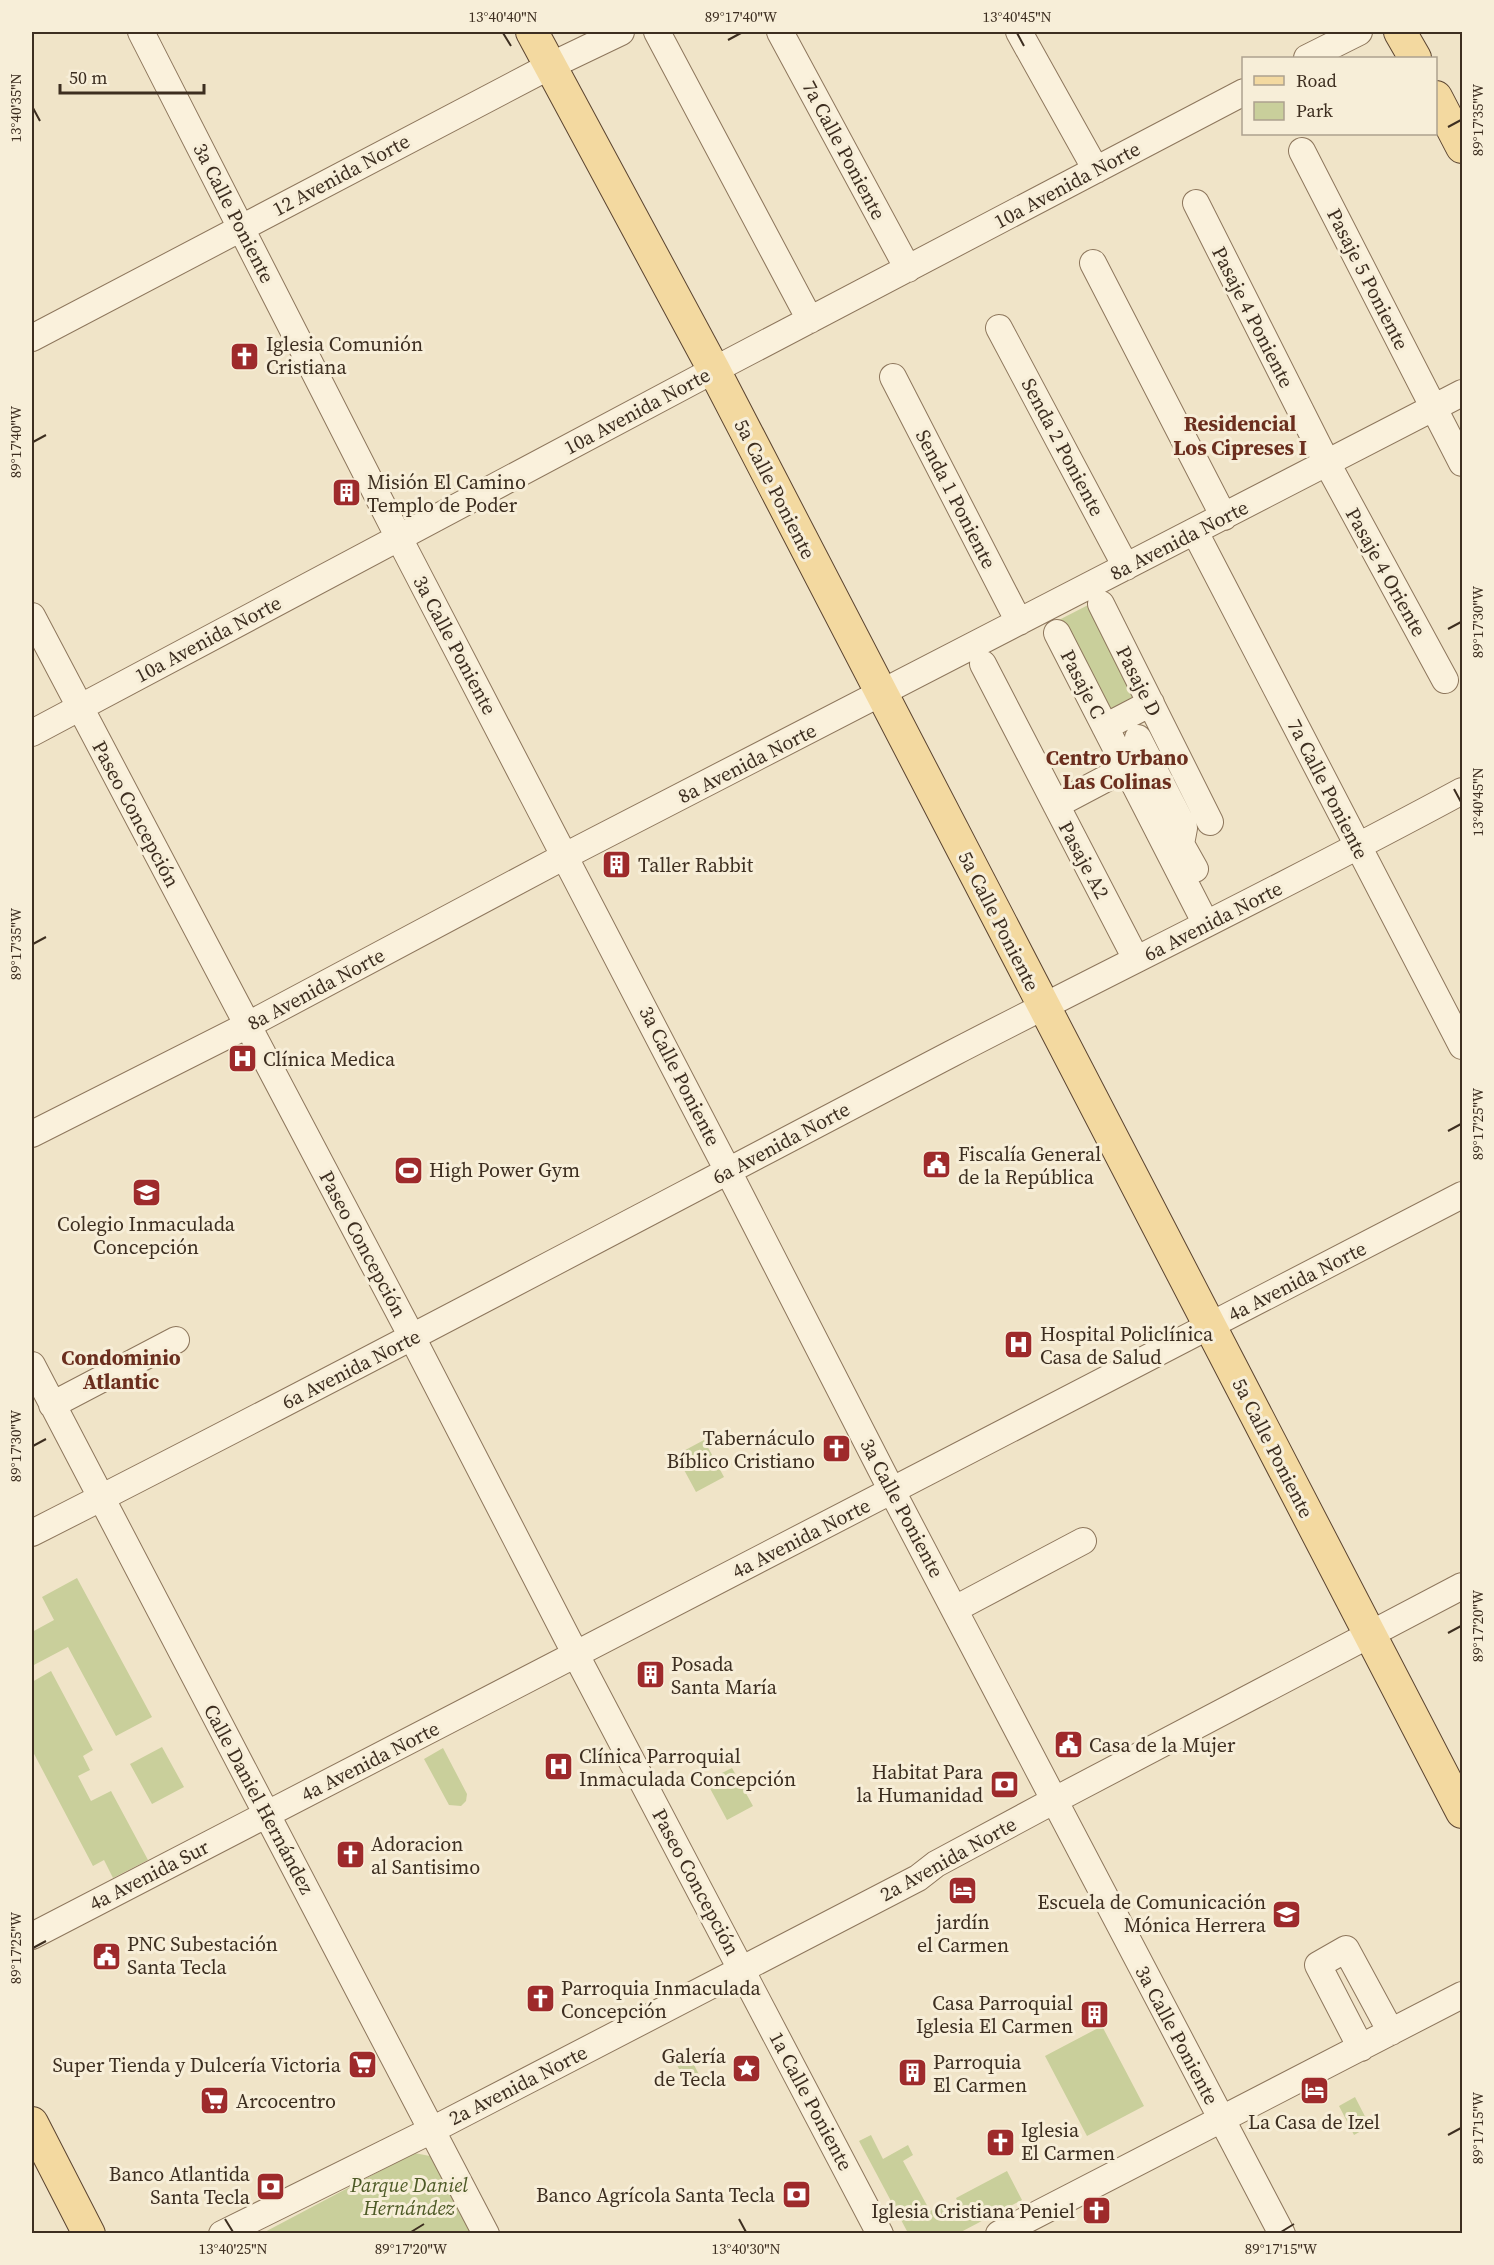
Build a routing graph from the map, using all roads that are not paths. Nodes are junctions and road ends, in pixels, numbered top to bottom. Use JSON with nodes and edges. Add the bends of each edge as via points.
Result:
{"nodes":[{"id":1,"x":141,"y":32,"type":"edge"},
{"id":2,"x":532,"y":32,"type":"edge"},
{"id":3,"x":621,"y":32,"type":"edge"},
{"id":4,"x":657,"y":32,"type":"edge"},
{"id":5,"x":780,"y":32,"type":"edge"},
{"id":6,"x":1019,"y":32,"type":"edge"},
{"id":7,"x":1359,"y":32,"type":"edge"},
{"id":8,"x":1400,"y":32,"type":"edge"},
{"id":9,"x":1309,"y":57,"type":"edge"},
{"id":10,"x":1414,"y":57,"type":"edge"},
{"id":11,"x":550,"y":66,"type":"junction"},
{"id":12,"x":1242,"y":93,"type":"edge"},
{"id":13,"x":1437,"y":99,"type":"edge"},
{"id":14,"x":1462,"y":147,"type":"edge"},
{"id":15,"x":1302,"y":151,"type":"dead end"},
{"id":16,"x":1096,"y":170,"type":"junction"},
{"id":17,"x":1196,"y":203,"type":"dead end"},
{"id":18,"x":242,"y":227,"type":"junction"},
{"id":19,"x":1093,"y":262,"type":"dead end"},
{"id":20,"x":908,"y":268,"type":"junction"},
{"id":21,"x":810,"y":320,"type":"junction"},
{"id":22,"x":999,"y":328,"type":"dead end"},
{"id":23,"x":32,"y":338,"type":"edge"},
{"id":24,"x":714,"y":370,"type":"junction"},
{"id":25,"x":893,"y":377,"type":"dead end"},
{"id":26,"x":1462,"y":393,"type":"edge"},
{"id":27,"x":1434,"y":408,"type":"junction"},
{"id":28,"x":1327,"y":463,"type":"junction"},
{"id":29,"x":1462,"y":463,"type":"edge"},
{"id":30,"x":1224,"y":517,"type":"junction"},
{"id":31,"x":1195,"y":531,"type":"junction"},
{"id":32,"x":399,"y":538,"type":"junction"},
{"id":33,"x":1126,"y":567,"type":"junction"},
{"id":34,"x":1101,"y":604,"type":"dead end"},
{"id":35,"x":32,"y":616,"type":"edge"},
{"id":36,"x":1019,"y":622,"type":"junction"},
{"id":37,"x":1057,"y":633,"type":"dead end"},
{"id":38,"x":983,"y":664,"type":"dead end"},
{"id":39,"x":1445,"y":680,"type":"dead end"},
{"id":40,"x":881,"y":693,"type":"junction"},
{"id":41,"x":1151,"y":703,"type":"junction"},
{"id":42,"x":80,"y":708,"type":"junction"},
{"id":43,"x":1105,"y":727,"type":"junction"},
{"id":44,"x":32,"y":733,"type":"edge"},
{"id":45,"x":1138,"y":738,"type":"dead end"},
{"id":46,"x":1125,"y":768,"type":"junction"},
{"id":47,"x":1462,"y":791,"type":"edge"},
{"id":48,"x":1056,"y":805,"type":"junction"},
{"id":49,"x":1210,"y":822,"type":"dead end"},
{"id":50,"x":1358,"y":848,"type":"junction"},
{"id":51,"x":565,"y":856,"type":"junction"},
{"id":52,"x":1213,"y":920,"type":"junction"},
{"id":53,"x":1136,"y":959,"type":"junction"},
{"id":54,"x":1044,"y":1006,"type":"junction"},
{"id":55,"x":248,"y":1025,"type":"junction"},
{"id":56,"x":1462,"y":1046,"type":"edge"},
{"id":57,"x":32,"y":1134,"type":"edge"},
{"id":58,"x":729,"y":1171,"type":"junction"},
{"id":59,"x":1462,"y":1195,"type":"edge"},
{"id":60,"x":1210,"y":1326,"type":"junction"},
{"id":61,"x":412,"y":1337,"type":"junction"},
{"id":62,"x":176,"y":1340,"type":"dead end"},
{"id":63,"x":32,"y":1365,"type":"edge"},
{"id":64,"x":52,"y":1405,"type":"junction"},
{"id":65,"x":892,"y":1491,"type":"junction"},
{"id":66,"x":101,"y":1497,"type":"junction"},
{"id":67,"x":32,"y":1533,"type":"edge"},
{"id":68,"x":1083,"y":1541,"type":"dead end"},
{"id":69,"x":1462,"y":1586,"type":"edge"},
{"id":70,"x":955,"y":1609,"type":"junction"},
{"id":71,"x":1370,"y":1634,"type":"junction"},
{"id":72,"x":576,"y":1655,"type":"junction"},
{"id":73,"x":1055,"y":1800,"type":"junction"},
{"id":74,"x":1462,"y":1812,"type":"edge"},
{"id":75,"x":267,"y":1814,"type":"junction"},
{"id":76,"x":32,"y":1936,"type":"edge"},
{"id":77,"x":742,"y":1969,"type":"junction"},
{"id":78,"x":1462,"y":1995,"type":"edge"},
{"id":79,"x":1391,"y":2032,"type":"junction"},
{"id":80,"x":1361,"y":2048,"type":"junction"},
{"id":81,"x":1221,"y":2120,"type":"junction"},
{"id":82,"x":32,"y":2123,"type":"edge"},
{"id":83,"x":432,"y":2130,"type":"junction"},
{"id":84,"x":90,"y":2234,"type":"edge"},
{"id":85,"x":222,"y":2234,"type":"edge"},
{"id":86,"x":486,"y":2234,"type":"edge"},
{"id":87,"x":880,"y":2234,"type":"edge"},
{"id":88,"x":999,"y":2234,"type":"edge"},
{"id":89,"x":1282,"y":2234,"type":"edge"}],
"edges":[{"from":1,"to":18,"type":"street","name":"3a Calle Poniente"},
{"from":2,"to":11,"type":"main road","name":"5a Calle Poniente"},
{"from":3,"to":11,"type":"street","name":"12 Avenida Norte"},
{"from":4,"to":21,"type":"street"},
{"from":5,"to":20,"type":"street","name":"7a Calle Poniente"},
{"from":6,"to":16,"type":"street"},
{"from":7,"to":9,"type":"street"},
{"from":8,"to":10,"type":"main road"},
{"from":11,"to":18,"type":"street","name":"12 Avenida Norte"},
{"from":11,"to":24,"type":"main road","name":"5a Calle Poniente"},
{"from":12,"to":16,"type":"street","name":"10a Avenida Norte"},
{"from":13,"to":14,"type":"main road"},
{"from":15,"to":27,"type":"street","name":"Pasaje 5 Poniente"},
{"from":16,"to":20,"type":"street","name":"10a Avenida Norte"},
{"from":17,"to":28,"type":"street","name":"Pasaje 4 Poniente"},
{"from":18,"to":23,"type":"street","name":"12 Avenida Norte"},
{"from":18,"to":32,"type":"street","name":"3a Calle Poniente"},
{"from":19,"to":30,"type":"street"},
{"from":20,"to":21,"type":"street","name":"10a Avenida Norte"},
{"from":21,"to":24,"type":"street","name":"10a Avenida Norte"},
{"from":22,"to":33,"type":"street","name":"Senda 2 Poniente"},
{"from":24,"to":32,"type":"street","name":"10a Avenida Norte"},
{"from":24,"to":40,"type":"main road","name":"5a Calle Poniente"},
{"from":25,"to":36,"type":"street","name":"Senda 1 Poniente"},
{"from":26,"to":27,"type":"street","name":"8a Avenida Norte"},
{"from":27,"to":28,"type":"street","name":"8a Avenida Norte"},
{"from":27,"to":29,"type":"street","name":"Pasaje 5 Poniente"},
{"from":28,"to":30,"type":"street","name":"8a Avenida Norte"},
{"from":28,"to":39,"type":"street","name":"Pasaje 4 Oriente"},
{"from":30,"to":31,"type":"street","name":"8a Avenida Norte"},
{"from":31,"to":33,"type":"street","name":"8a Avenida Norte"},
{"from":31,"to":50,"type":"street","name":"7a Calle Poniente"},
{"from":32,"to":42,"type":"street","name":"10a Avenida Norte"},
{"from":32,"to":51,"type":"street","name":"3a Calle Poniente"},
{"from":33,"to":36,"type":"street","name":"8a Avenida Norte"},
{"from":34,"to":41,"type":"street","name":"Pasaje D"},
{"from":35,"to":42,"type":"street","name":"Paseo Concepción"},
{"from":36,"to":40,"type":"street","name":"8a Avenida Norte"},
{"from":37,"to":43,"type":"street","name":"Pasaje C"},
{"from":38,"to":48,"type":"street","name":"Pasaje A2"},
{"from":40,"to":51,"type":"street","name":"8a Avenida Norte"},
{"from":40,"to":54,"type":"main road","name":"5a Calle Poniente"},
{"from":41,"to":43,"type":"street"},
{"from":41,"to":49,"type":"street","name":"Pasaje D"},
{"from":42,"to":44,"type":"street","name":"10a Avenida Norte"},
{"from":42,"to":55,"type":"street","name":"Paseo Concepción"},
{"from":43,"to":46,"type":"street","name":"Pasaje C"},
{"from":45,"to":52,"type":"street","via":[[1184,828],[1181,844]]},
{"from":46,"to":48,"type":"street"},
{"from":46,"to":52,"type":"street","name":"Pasaje C"},
{"from":47,"to":50,"type":"street","name":"6a Avenida Norte"},
{"from":48,"to":53,"type":"street","name":"Pasaje A2"},
{"from":50,"to":52,"type":"street","name":"6a Avenida Norte"},
{"from":50,"to":56,"type":"street","name":"7a Calle Poniente"},
{"from":51,"to":55,"type":"street","name":"8a Avenida Norte"},
{"from":51,"to":58,"type":"street","name":"3a Calle Poniente"},
{"from":52,"to":53,"type":"street","name":"6a Avenida Norte"},
{"from":53,"to":54,"type":"street","name":"6a Avenida Norte"},
{"from":54,"to":58,"type":"street","name":"6a Avenida Norte"},
{"from":54,"to":60,"type":"main road","name":"5a Calle Poniente"},
{"from":55,"to":57,"type":"street","name":"8a Avenida Norte"},
{"from":55,"to":61,"type":"street","name":"Paseo Concepción"},
{"from":58,"to":61,"type":"street","name":"6a Avenida Norte"},
{"from":58,"to":65,"type":"street","name":"3a Calle Poniente"},
{"from":59,"to":60,"type":"street","name":"4a Avenida Norte"},
{"from":60,"to":65,"type":"street","name":"4a Avenida Norte"},
{"from":60,"to":71,"type":"main road","name":"5a Calle Poniente"},
{"from":61,"to":66,"type":"street","name":"6a Avenida Norte"},
{"from":61,"to":72,"type":"street","name":"Paseo Concepción"},
{"from":62,"to":64,"type":"street"},
{"from":63,"to":64,"type":"street","name":"Calle Daniel Hernández"},
{"from":64,"to":66,"type":"street","name":"Calle Daniel Hernández"},
{"from":65,"to":70,"type":"street","name":"3a Calle Poniente"},
{"from":65,"to":72,"type":"street","name":"4a Avenida Norte"},
{"from":66,"to":67,"type":"street","name":"6a Avenida Norte"},
{"from":66,"to":75,"type":"street","name":"Calle Daniel Hernández"},
{"from":68,"to":70,"type":"street"},
{"from":69,"to":71,"type":"street","name":"2a Avenida Norte"},
{"from":70,"to":73,"type":"street","name":"3a Calle Poniente"},
{"from":71,"to":73,"type":"street","name":"2a Avenida Norte"},
{"from":71,"to":74,"type":"main road","name":"5a Calle Poniente"},
{"from":72,"to":75,"type":"street","name":"4a Avenida Norte"},
{"from":72,"to":77,"type":"street","name":"Paseo Concepción"},
{"from":73,"to":77,"type":"street","name":"2a Avenida Norte","via":[[936,1864],[918,1878]]},
{"from":73,"to":81,"type":"street","name":"3a Calle Poniente"},
{"from":75,"to":76,"type":"street","name":"4a Avenida Sur"},
{"from":75,"to":83,"type":"street","name":"Calle Daniel Hernández"},
{"from":77,"to":83,"type":"street","name":"2a Avenida Norte"},
{"from":77,"to":87,"type":"street","name":"1a Calle Poniente"},
{"from":78,"to":79,"type":"street"},
{"from":79,"to":80,"type":"street"},
{"from":79,"to":80,"type":"street","via":[[1346,1949],[1318,1965]]},
{"from":80,"to":81,"type":"street"},
{"from":81,"to":88,"type":"street"},
{"from":81,"to":89,"type":"street","name":"3a Calle Poniente"},
{"from":82,"to":84,"type":"main road"},
{"from":83,"to":85,"type":"street","name":"2a Avenida Norte"},
{"from":83,"to":86,"type":"street","name":"Calle Daniel Hernández"}]}
